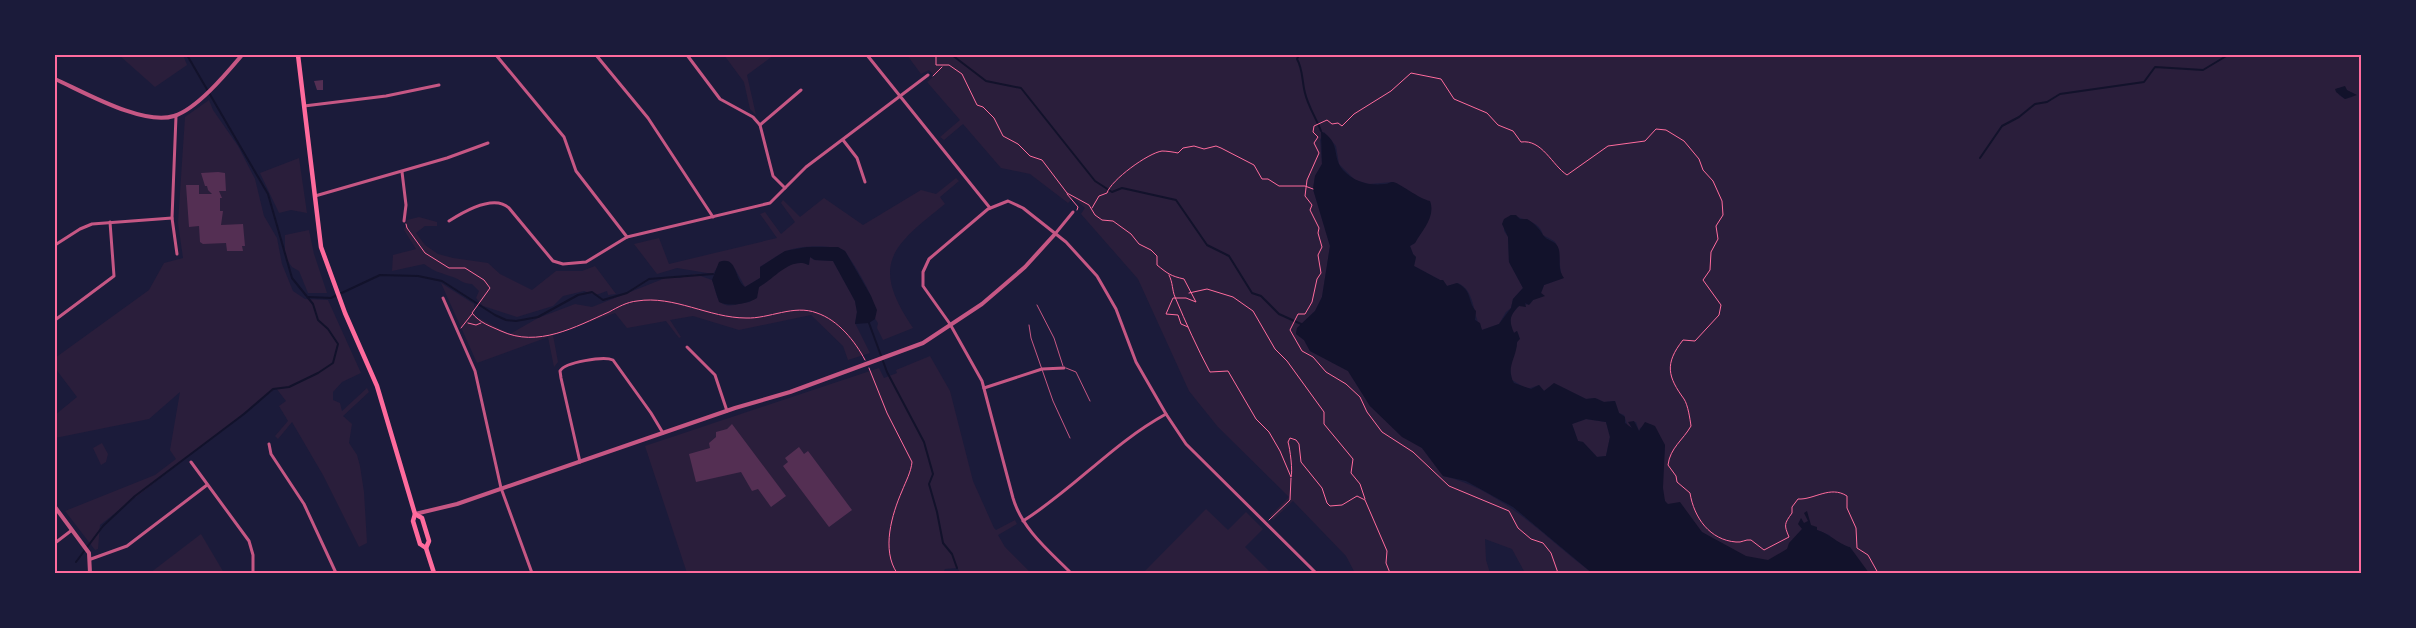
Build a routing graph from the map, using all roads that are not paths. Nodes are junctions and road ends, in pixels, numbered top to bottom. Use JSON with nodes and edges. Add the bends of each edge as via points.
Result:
{"nodes":[{"id":1,"x":242,"y":55,"type":"edge"},
{"id":2,"x":298,"y":55,"type":"edge"},
{"id":3,"x":496,"y":55,"type":"edge"},
{"id":4,"x":596,"y":55,"type":"edge"},
{"id":5,"x":687,"y":55,"type":"edge"},
{"id":6,"x":867,"y":55,"type":"edge"},
{"id":7,"x":928,"y":75,"type":"road end"},
{"id":8,"x":55,"y":79,"type":"edge"},
{"id":9,"x":439,"y":85,"type":"dead end"},
{"id":10,"x":801,"y":90,"type":"dead end"},
{"id":11,"x":900,"y":96,"type":"junction"},
{"id":12,"x":304,"y":106,"type":"junction"},
{"id":13,"x":176,"y":116,"type":"junction"},
{"id":14,"x":760,"y":125,"type":"junction"},
{"id":15,"x":843,"y":140,"type":"junction"},
{"id":16,"x":488,"y":143,"type":"dead end"},
{"id":17,"x":402,"y":172,"type":"junction"},
{"id":18,"x":865,"y":182,"type":"dead end"},
{"id":19,"x":785,"y":188,"type":"junction"},
{"id":20,"x":314,"y":196,"type":"junction"},
{"id":21,"x":990,"y":208,"type":"junction"},
{"id":22,"x":1073,"y":212,"type":"road end"},
{"id":23,"x":713,"y":217,"type":"junction"},
{"id":24,"x":172,"y":218,"type":"junction"},
{"id":25,"x":404,"y":221,"type":"dead end"},
{"id":26,"x":450,"y":221,"type":"dead end"},
{"id":27,"x":110,"y":222,"type":"junction"},
{"id":28,"x":1055,"y":234,"type":"junction"},
{"id":29,"x":627,"y":237,"type":"junction"},
{"id":30,"x":55,"y":245,"type":"edge"},
{"id":31,"x":178,"y":254,"type":"dead end"},
{"id":32,"x":443,"y":298,"type":"dead end"},
{"id":33,"x":1038,"y":305,"type":"dead end"},
{"id":34,"x":55,"y":320,"type":"edge"},
{"id":35,"x":950,"y":324,"type":"junction"},
{"id":36,"x":1029,"y":325,"type":"dead end"},
{"id":37,"x":687,"y":347,"type":"dead end"},
{"id":38,"x":1042,"y":368,"type":"junction"},
{"id":39,"x":1064,"y":368,"type":"junction"},
{"id":40,"x":984,"y":388,"type":"junction"},
{"id":41,"x":1090,"y":402,"type":"dead end"},
{"id":42,"x":727,"y":411,"type":"junction"},
{"id":43,"x":1166,"y":414,"type":"junction"},
{"id":44,"x":663,"y":433,"type":"junction"},
{"id":45,"x":1070,"y":438,"type":"dead end"},
{"id":46,"x":269,"y":444,"type":"dead end"},
{"id":47,"x":190,"y":462,"type":"dead end"},
{"id":48,"x":580,"y":462,"type":"junction"},
{"id":49,"x":207,"y":485,"type":"junction"},
{"id":50,"x":501,"y":488,"type":"junction"},
{"id":51,"x":55,"y":507,"type":"edge"},
{"id":52,"x":416,"y":514,"type":"junction"},
{"id":53,"x":1023,"y":521,"type":"junction"},
{"id":54,"x":72,"y":530,"type":"junction"},
{"id":55,"x":55,"y":543,"type":"edge"},
{"id":56,"x":426,"y":548,"type":"junction"},
{"id":57,"x":91,"y":559,"type":"junction"},
{"id":58,"x":90,"y":573,"type":"edge"},
{"id":59,"x":253,"y":573,"type":"edge"},
{"id":60,"x":336,"y":573,"type":"edge"},
{"id":61,"x":434,"y":573,"type":"edge"},
{"id":62,"x":532,"y":573,"type":"edge"},
{"id":63,"x":1071,"y":573,"type":"edge"},
{"id":64,"x":1316,"y":573,"type":"edge"}],
"edges":[{"from":1,"to":13,"type":"street","via":[[205,95]]},
{"from":2,"to":12,"type":"main road"},
{"from":3,"to":29,"type":"street","via":[[564,137],[576,171]]},
{"from":4,"to":23,"type":"street","via":[[648,118]]},
{"from":5,"to":14,"type":"street","via":[[720,99],[753,116]]},
{"from":6,"to":11,"type":"street"},
{"from":7,"to":11,"type":"street"},
{"from":8,"to":13,"type":"street","via":[[141,117]]},
{"from":9,"to":12,"type":"street","via":[[386,96]]},
{"from":10,"to":14,"type":"street"},
{"from":11,"to":15,"type":"street"},
{"from":11,"to":21,"type":"street"},
{"from":12,"to":20,"type":"main road"},
{"from":13,"to":24,"type":"street"},
{"from":14,"to":19,"type":"street","via":[[773,176]]},
{"from":15,"to":18,"type":"street","via":[[857,158]]},
{"from":15,"to":19,"type":"street","via":[[806,167]]},
{"from":16,"to":17,"type":"street"},
{"from":17,"to":20,"type":"street"},
{"from":17,"to":25,"type":"street"},
{"from":19,"to":23,"type":"street","via":[[770,203]]},
{"from":20,"to":52,"type":"main road","via":[[321,247],[341,304],[378,386]]},
{"from":21,"to":28,"type":"street","via":[[1004,202],[1016,203]]},
{"from":21,"to":35,"type":"street","via":[[933,255],[924,267],[923,286]]},
{"from":22,"to":28,"type":"street"},
{"from":23,"to":29,"type":"street"},
{"from":24,"to":27,"type":"street"},
{"from":24,"to":31,"type":"street"},
{"from":26,"to":29,"type":"street","via":[[486,204],[502,203],[550,258],[563,264],[589,261]]},
{"from":27,"to":30,"type":"street","via":[[86,226]]},
{"from":27,"to":34,"type":"street","via":[[114,276]]},
{"from":28,"to":35,"type":"street","via":[[1025,267],[982,304]]},
{"from":28,"to":43,"type":"street","via":[[1085,261],[1108,293],[1136,362]]},
{"from":32,"to":50,"type":"street","via":[[480,387]]},
{"from":33,"to":39,"type":"lane"},
{"from":35,"to":40,"type":"street"},
{"from":35,"to":42,"type":"street","via":[[923,343],[790,392]]},
{"from":36,"to":38,"type":"lane"},
{"from":37,"to":42,"type":"street","via":[[715,375]]},
{"from":38,"to":39,"type":"street"},
{"from":38,"to":40,"type":"street"},
{"from":38,"to":45,"type":"lane"},
{"from":39,"to":41,"type":"lane","via":[[1076,372]]},
{"from":40,"to":53,"type":"street","via":[[1014,503]]},
{"from":42,"to":44,"type":"street"},
{"from":43,"to":53,"type":"street","via":[[1137,431],[1060,496]]},
{"from":43,"to":64,"type":"street","via":[[1186,444]]},
{"from":44,"to":48,"type":"street"},
{"from":44,"to":48,"type":"street","via":[[612,360],[605,358],[566,365],[562,368],[561,378]]},
{"from":46,"to":60,"type":"street","via":[[271,454],[304,504]]},
{"from":47,"to":49,"type":"street"},
{"from":48,"to":50,"type":"street"},
{"from":49,"to":57,"type":"street","via":[[127,546]]},
{"from":49,"to":59,"type":"street","via":[[249,541],[254,555]]},
{"from":50,"to":52,"type":"street"},
{"from":50,"to":62,"type":"street"},
{"from":51,"to":54,"type":"street"},
{"from":52,"to":56,"type":"main road","via":[[413,521],[415,529],[420,544]]},
{"from":52,"to":56,"type":"main road","via":[[422,518],[429,542]]},
{"from":53,"to":63,"type":"street"},
{"from":54,"to":55,"type":"street"},
{"from":54,"to":57,"type":"street"},
{"from":56,"to":61,"type":"main road"},
{"from":57,"to":58,"type":"street"}]}
